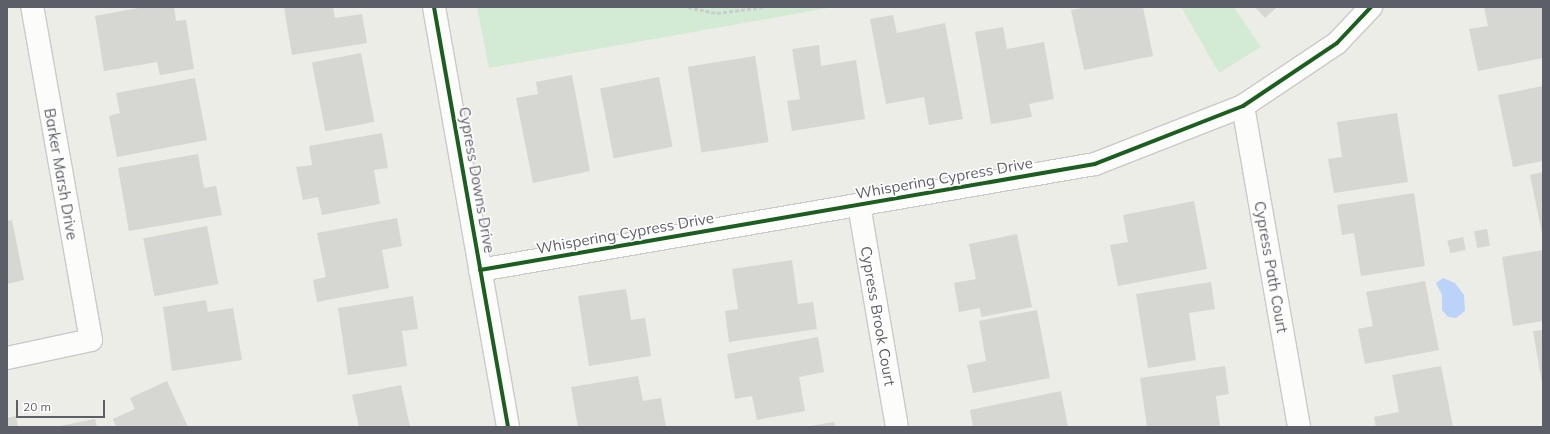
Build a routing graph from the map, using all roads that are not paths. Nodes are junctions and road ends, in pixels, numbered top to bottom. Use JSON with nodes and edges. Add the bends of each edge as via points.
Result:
{"nodes":[{"id":1,"x":32,"y":7,"type":"edge"},
{"id":2,"x":434,"y":7,"type":"edge"},
{"id":3,"x":1371,"y":7,"type":"edge"},
{"id":4,"x":1243,"y":106,"type":"junction"},
{"id":5,"x":859,"y":205,"type":"junction"},
{"id":6,"x":480,"y":270,"type":"junction"},
{"id":7,"x":7,"y":358,"type":"edge"},
{"id":8,"x":508,"y":427,"type":"edge"},
{"id":9,"x":897,"y":427,"type":"edge"},
{"id":10,"x":1299,"y":427,"type":"edge"}],
"edges":[{"from":1,"to":7,"type":"street","name":"Barker Marsh Drive","via":[[91,340]]},
{"from":2,"to":6,"type":"street","name":"Cypress Downs Drive"},
{"from":3,"to":4,"type":"street","name":"Whispering Cypress Drive","via":[[1337,43]]},
{"from":4,"to":5,"type":"street","name":"Whispering Cypress Drive","via":[[1095,164]]},
{"from":4,"to":10,"type":"street","name":"Cypress Path Court"},
{"from":5,"to":6,"type":"street","name":"Whispering Cypress Drive"},
{"from":5,"to":9,"type":"street","name":"Cypress Brook Court"},
{"from":6,"to":8,"type":"street","name":"Cypress Downs Drive"}]}
